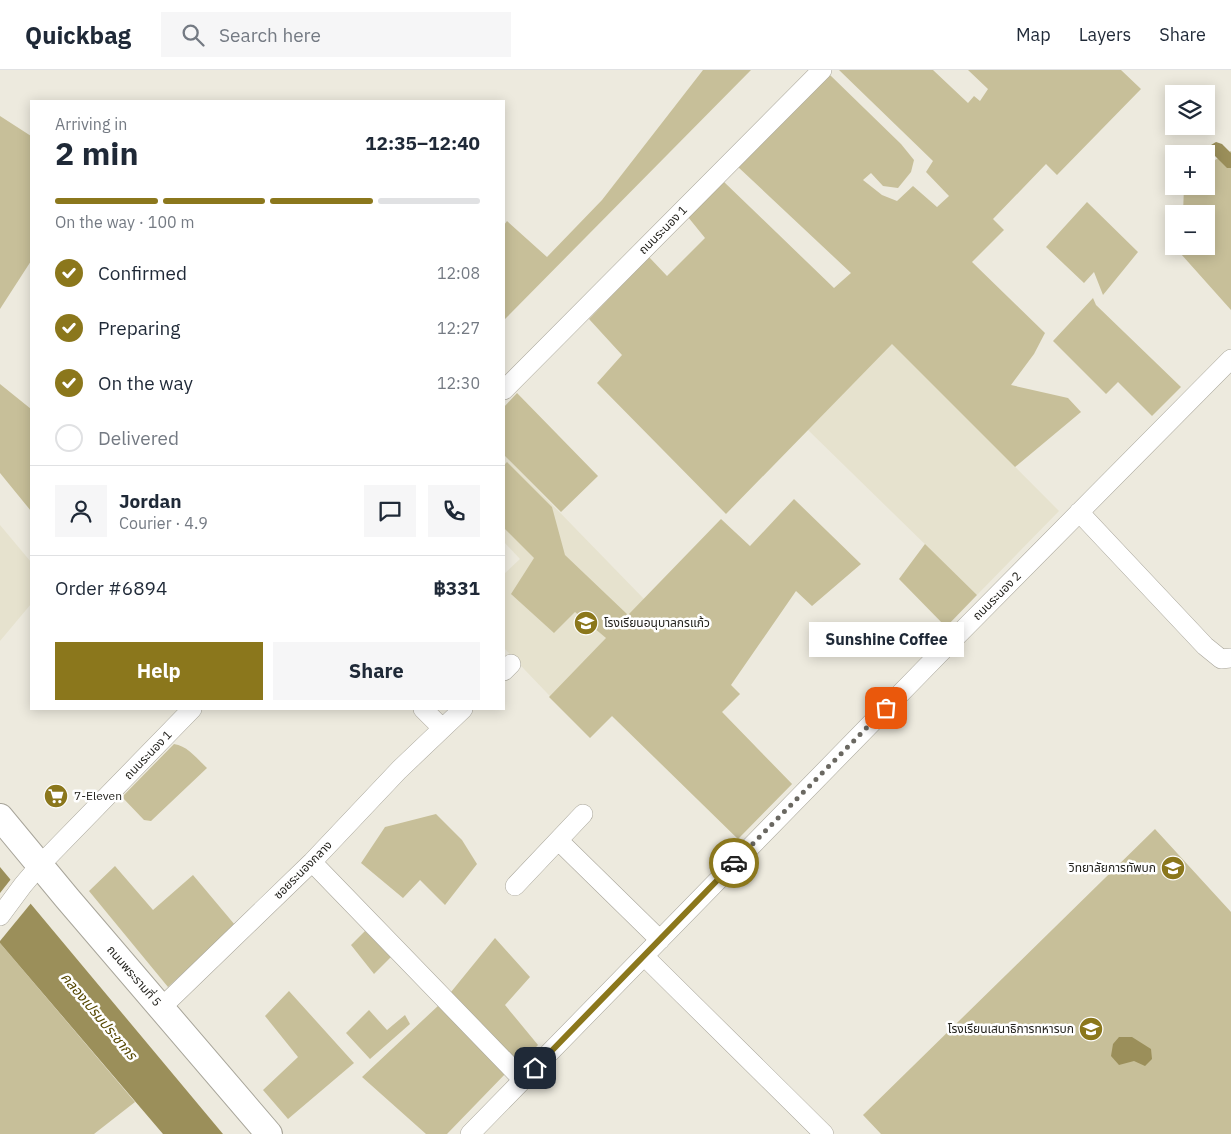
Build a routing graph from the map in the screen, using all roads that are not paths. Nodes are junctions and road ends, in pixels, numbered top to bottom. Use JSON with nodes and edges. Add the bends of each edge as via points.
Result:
{"nodes":[{"id":1,"x":822,"y":70,"type":"edge"},
{"id":2,"x":1231,"y":359,"type":"edge"},
{"id":3,"x":505,"y":389,"type":"edge"},
{"id":4,"x":1079,"y":512,"type":"junction"},
{"id":5,"x":1231,"y":658,"type":"edge"},
{"id":6,"x":191,"y":710,"type":"edge"},
{"id":7,"x":424,"y":710,"type":"edge"},
{"id":8,"x":462,"y":710,"type":"edge"},
{"id":9,"x":442,"y":728,"type":"junction"},
{"id":10,"x":584,"y":814,"type":"dead end"},
{"id":11,"x":0,"y":817,"type":"edge"},
{"id":12,"x":559,"y":841,"type":"junction"},
{"id":13,"x":312,"y":862,"type":"junction"},
{"id":14,"x":40,"y":865,"type":"junction"},
{"id":15,"x":515,"y":886,"type":"dead end"},
{"id":16,"x":0,"y":916,"type":"edge"},
{"id":17,"x":660,"y":940,"type":"junction"},
{"id":18,"x":644,"y":956,"type":"junction"},
{"id":19,"x":161,"y":1008,"type":"junction"},
{"id":20,"x":523,"y":1080,"type":"junction"},
{"id":21,"x":269,"y":1134,"type":"edge"},
{"id":22,"x":470,"y":1134,"type":"edge"},
{"id":23,"x":824,"y":1134,"type":"edge"}],
"edges":[{"from":1,"to":3,"type":"street","name":"ถนนระนอง 1"},
{"from":2,"to":4,"type":"street","name":"ถนนระนอง 2"},
{"from":4,"to":5,"type":"street","via":[[1206,646],[1220,658]]},
{"from":4,"to":17,"type":"street","name":"ถนนระนอง 2"},
{"from":6,"to":14,"type":"street","name":"ถนนระนอง 1"},
{"from":7,"to":9,"type":"street"},
{"from":8,"to":9,"type":"street","name":"ซอยระนองกลาง"},
{"from":9,"to":13,"type":"street","name":"ซอยระนองกลาง"},
{"from":10,"to":12,"type":"street"},
{"from":11,"to":14,"type":"main road","name":"ถนนพระรามที่ 5"},
{"from":12,"to":15,"type":"street"},
{"from":12,"to":17,"type":"street"},
{"from":13,"to":19,"type":"street","name":"ซอยระนองกลาง"},
{"from":13,"to":20,"type":"street"},
{"from":14,"to":16,"type":"street","name":"ถนนระนอง 1"},
{"from":14,"to":19,"type":"main road","name":"ถนนพระรามที่ 5"},
{"from":17,"to":18,"type":"street","name":"ถนนระนอง 2"},
{"from":18,"to":20,"type":"street","name":"ถนนระนอง 2"},
{"from":18,"to":23,"type":"street"},
{"from":19,"to":21,"type":"main road","name":"ถนนพระรามที่ 5"},
{"from":20,"to":22,"type":"street","name":"ถนนระนอง 2"}]}
